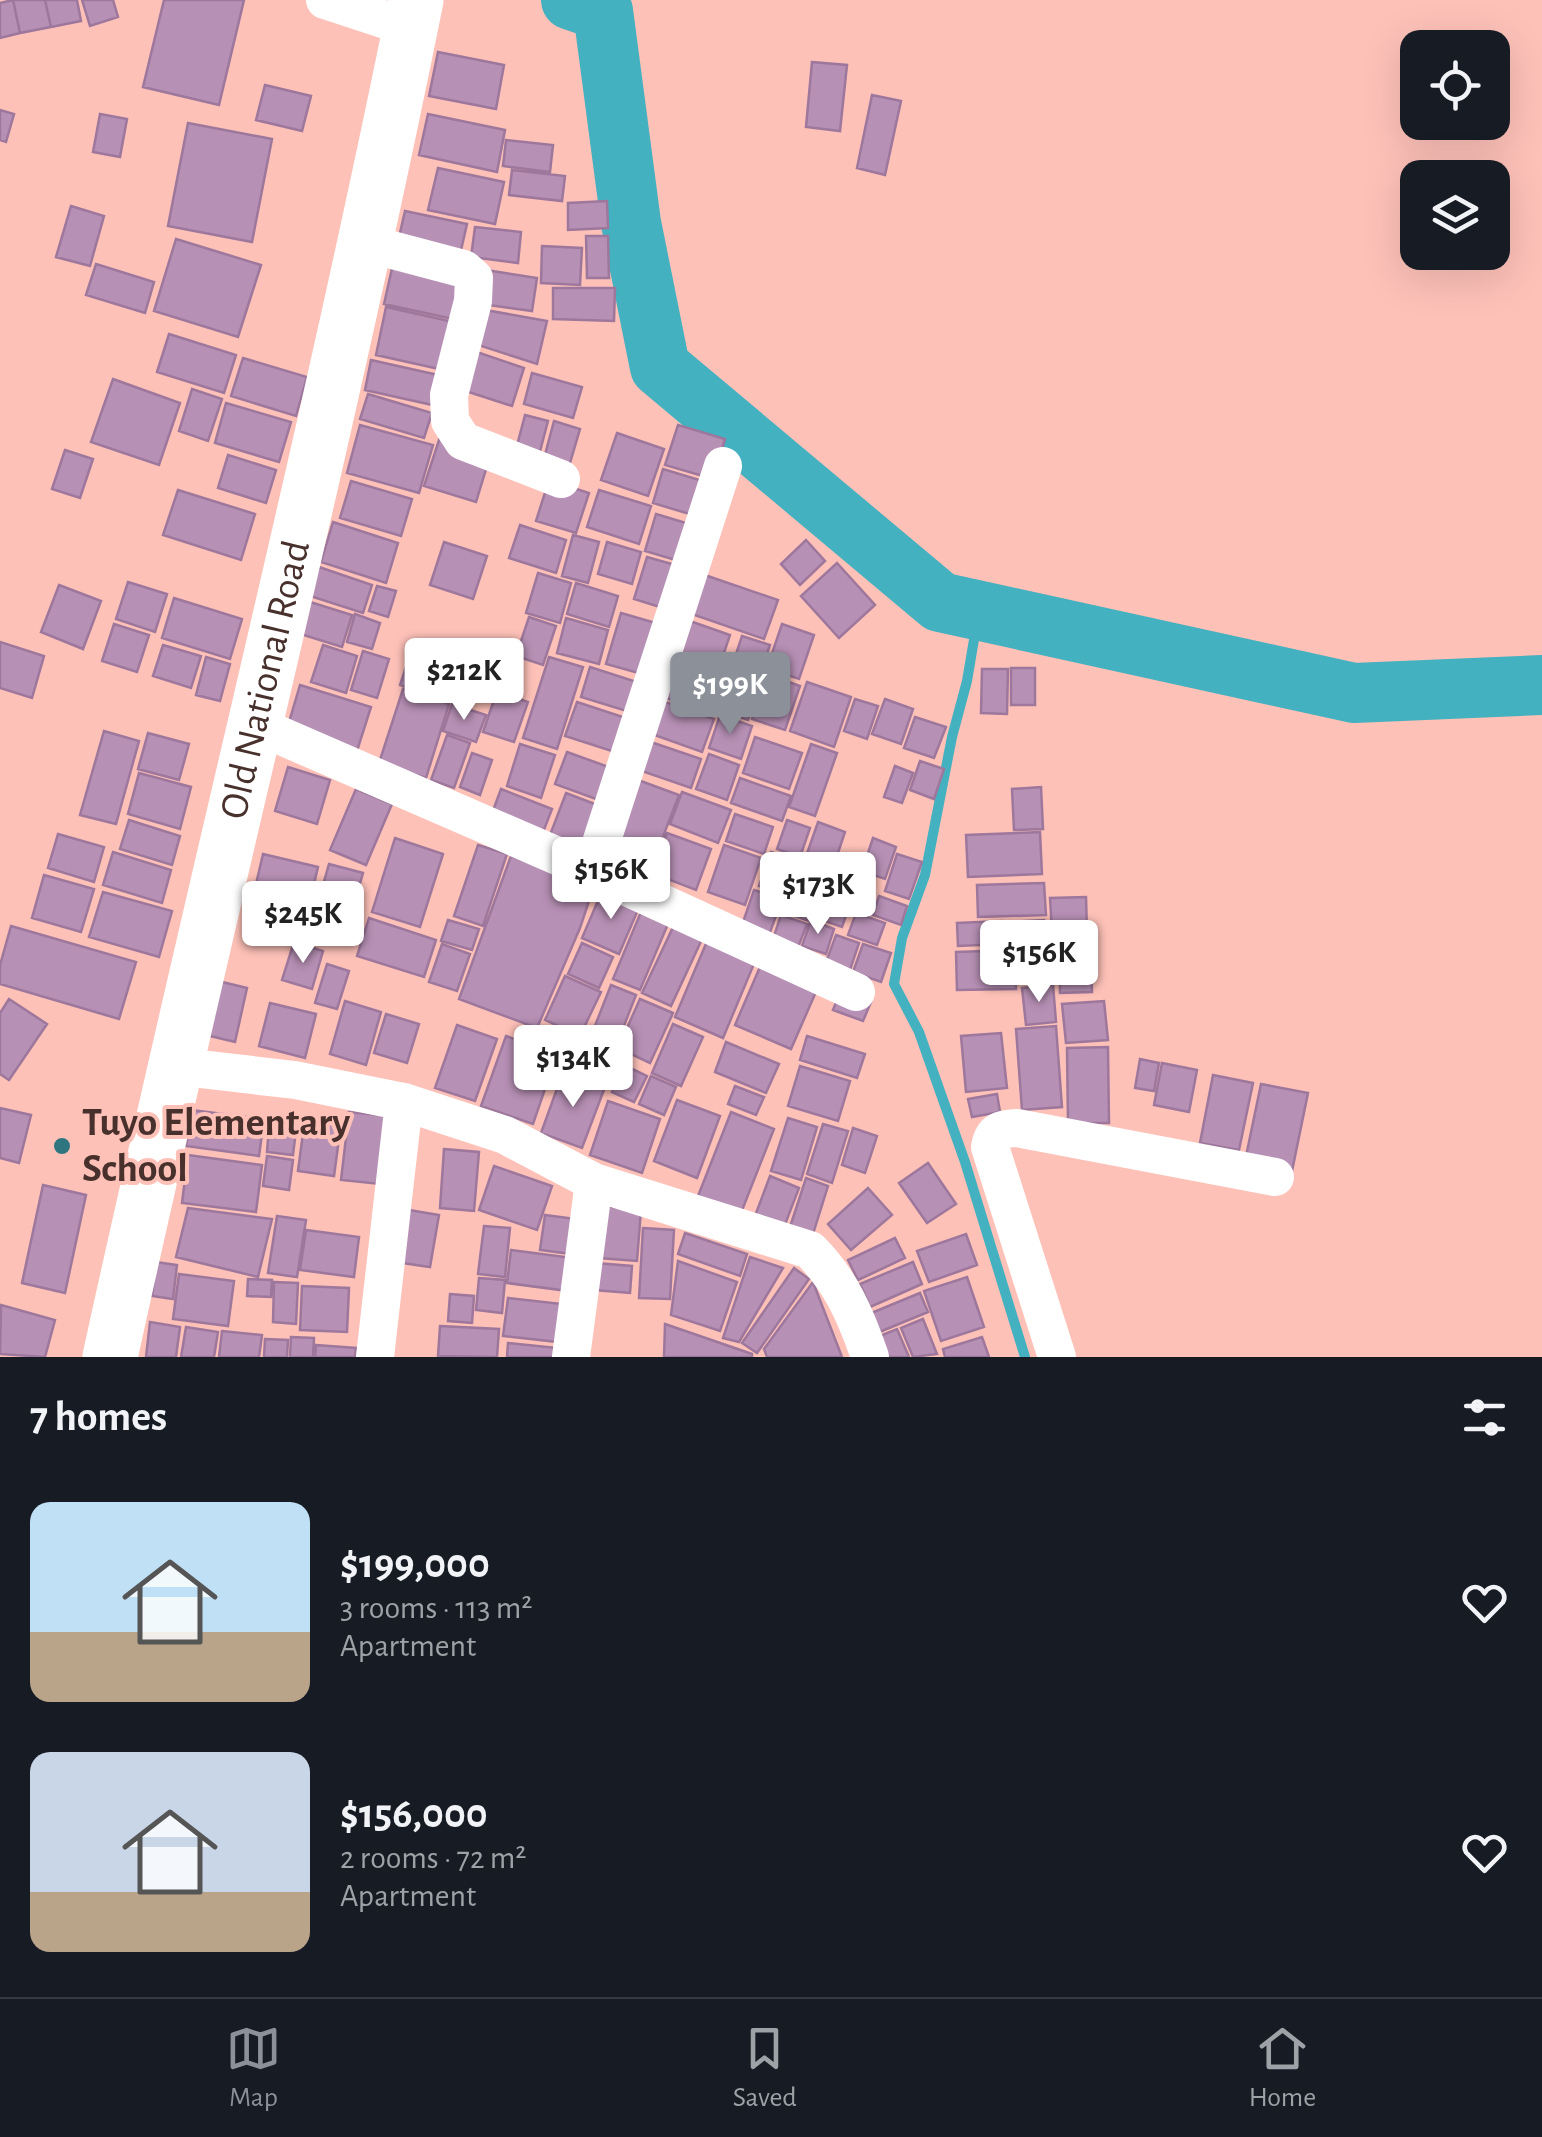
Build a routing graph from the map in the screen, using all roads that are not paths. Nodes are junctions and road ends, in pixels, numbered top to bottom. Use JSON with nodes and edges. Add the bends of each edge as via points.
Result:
{"nodes":[{"id":1,"x":324,"y":0,"type":"edge"},
{"id":2,"x":413,"y":12,"type":"edge"},
{"id":3,"x":362,"y":242,"type":"junction"},
{"id":4,"x":723,"y":466,"type":"dead end"},
{"id":5,"x":561,"y":480,"type":"dead end"},
{"id":6,"x":256,"y":725,"type":"junction"},
{"id":7,"x":592,"y":871,"type":"junction"},
{"id":8,"x":856,"y":992,"type":"dead end"},
{"id":9,"x":174,"y":1066,"type":"junction"},
{"id":10,"x":404,"y":1102,"type":"junction"},
{"id":11,"x":1275,"y":1178,"type":"dead end"},
{"id":12,"x":594,"y":1182,"type":"junction"},
{"id":13,"x":110,"y":1357,"type":"edge"},
{"id":14,"x":374,"y":1357,"type":"edge"},
{"id":15,"x":572,"y":1357,"type":"edge"},
{"id":16,"x":870,"y":1357,"type":"edge"},
{"id":17,"x":1057,"y":1357,"type":"edge"}],
"edges":[{"from":1,"to":2,"type":"street"},
{"from":2,"to":3,"type":"main road","name":"Old National Road"},
{"from":3,"to":5,"type":"street","via":[[464,269],[474,278],[449,395],[450,422],[463,441]]},
{"from":3,"to":6,"type":"main road","name":"Old National Road"},
{"from":4,"to":7,"type":"street"},
{"from":6,"to":7,"type":"street"},
{"from":6,"to":9,"type":"main road","name":"Old National Road"},
{"from":7,"to":8,"type":"street"},
{"from":9,"to":10,"type":"street"},
{"from":9,"to":13,"type":"main road","name":"Old National Road"},
{"from":10,"to":12,"type":"street","via":[[506,1135]]},
{"from":10,"to":14,"type":"street"},
{"from":11,"to":17,"type":"street","via":[[1000,1129],[990,1148]]},
{"from":12,"to":15,"type":"street"},
{"from":12,"to":16,"type":"street","via":[[810,1250],[832,1273]]}]}
